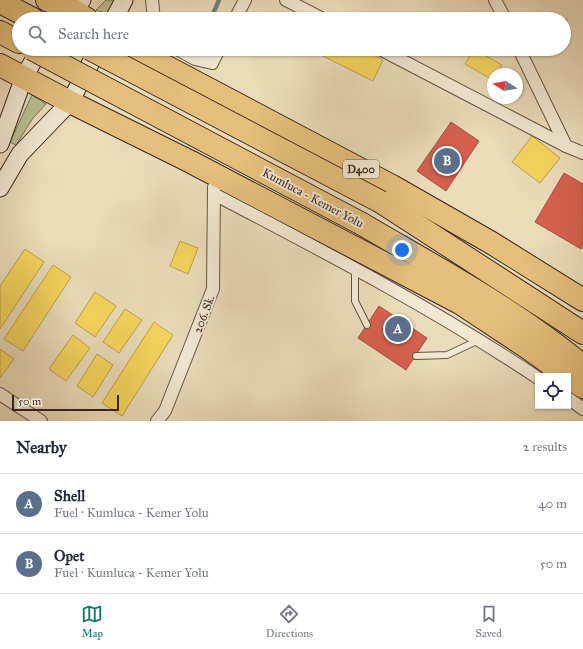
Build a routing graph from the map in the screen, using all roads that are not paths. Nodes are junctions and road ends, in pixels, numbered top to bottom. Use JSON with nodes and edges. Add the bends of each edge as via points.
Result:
{"nodes":[{"id":1,"x":47,"y":0,"type":"edge"},
{"id":2,"x":124,"y":0,"type":"edge"},
{"id":3,"x":152,"y":0,"type":"edge"},
{"id":4,"x":245,"y":0,"type":"edge"},
{"id":5,"x":286,"y":0,"type":"edge"},
{"id":6,"x":495,"y":0,"type":"edge"},
{"id":7,"x":0,"y":2,"type":"edge"},
{"id":8,"x":19,"y":12,"type":"edge"},
{"id":9,"x":77,"y":12,"type":"edge"},
{"id":10,"x":118,"y":12,"type":"edge"},
{"id":11,"x":153,"y":12,"type":"edge"},
{"id":12,"x":239,"y":12,"type":"edge"},
{"id":13,"x":309,"y":12,"type":"edge"},
{"id":14,"x":501,"y":12,"type":"edge"},
{"id":15,"x":0,"y":32,"type":"edge"},
{"id":16,"x":12,"y":38,"type":"edge"},
{"id":17,"x":36,"y":56,"type":"edge"},
{"id":18,"x":45,"y":56,"type":"edge"},
{"id":19,"x":94,"y":56,"type":"edge"},
{"id":20,"x":103,"y":56,"type":"edge"},
{"id":21,"x":146,"y":56,"type":"edge"},
{"id":22,"x":188,"y":56,"type":"edge"},
{"id":23,"x":216,"y":56,"type":"edge"},
{"id":24,"x":393,"y":56,"type":"edge"},
{"id":25,"x":522,"y":56,"type":"edge"},
{"id":26,"x":0,"y":65,"type":"edge"},
{"id":27,"x":24,"y":77,"type":"junction"},
{"id":28,"x":70,"y":102,"type":"junction"},
{"id":29,"x":0,"y":144,"type":"edge"},
{"id":30,"x":566,"y":146,"type":"junction"},
{"id":31,"x":583,"y":153,"type":"edge"},
{"id":32,"x":20,"y":154,"type":"junction"},
{"id":33,"x":214,"y":184,"type":"junction"},
{"id":34,"x":0,"y":188,"type":"edge"},
{"id":35,"x":355,"y":268,"type":"junction"},
{"id":36,"x":583,"y":300,"type":"edge"},
{"id":37,"x":367,"y":324,"type":"dead end"},
{"id":38,"x":583,"y":333,"type":"edge"},
{"id":39,"x":480,"y":339,"type":"junction"},
{"id":40,"x":416,"y":356,"type":"dead end"},
{"id":41,"x":583,"y":366,"type":"edge"},
{"id":42,"x":564,"y":373,"type":"edge"},
{"id":43,"x":535,"y":376,"type":"edge"},
{"id":44,"x":571,"y":378,"type":"edge"},
{"id":45,"x":583,"y":388,"type":"edge"},
{"id":46,"x":3,"y":398,"type":"edge"},
{"id":47,"x":571,"y":400,"type":"edge"},
{"id":48,"x":583,"y":408,"type":"edge"},
{"id":49,"x":41,"y":421,"type":"edge"},
{"id":50,"x":157,"y":421,"type":"edge"}],
"edges":[{"from":1,"to":9,"type":"highway"},
{"from":2,"to":10,"type":"street"},
{"from":3,"to":11,"type":"street"},
{"from":4,"to":12,"type":"street"},
{"from":5,"to":13,"type":"street"},
{"from":6,"to":14,"type":"street"},
{"from":7,"to":8,"type":"highway"},
{"from":15,"to":16,"type":"highway"},
{"from":17,"to":27,"type":"street"},
{"from":18,"to":41,"type":"highway","name":"Kumluca - Kemer Yolu","bridge":true,"via":[[362,224],[469,287],[554,342]]},
{"from":19,"to":28,"type":"street"},
{"from":20,"to":38,"type":"highway","number":"D400","bridge":true,"via":[[381,202]]},
{"from":21,"to":36,"type":"highway","number":"D400","via":[[392,186],[490,242]]},
{"from":22,"to":23,"type":"street","via":[[212,63]]},
{"from":24,"to":30,"type":"street"},
{"from":25,"to":30,"type":"street"},
{"from":26,"to":27,"type":"highway"},
{"from":27,"to":28,"type":"highway"},
{"from":27,"to":29,"type":"street"},
{"from":28,"to":32,"type":"street"},
{"from":28,"to":33,"type":"highway"},
{"from":29,"to":32,"type":"street"},
{"from":30,"to":31,"type":"street"},
{"from":32,"to":34,"type":"street"},
{"from":33,"to":35,"type":"street"},
{"from":33,"to":42,"type":"highway","via":[[460,303]]},
{"from":33,"to":50,"type":"street","name":"206. Sk.","via":[[213,289],[165,411]]},
{"from":35,"to":37,"type":"lane","via":[[355,301]]},
{"from":35,"to":39,"type":"street"},
{"from":39,"to":40,"type":"lane","via":[[447,355]]},
{"from":39,"to":43,"type":"street"},
{"from":44,"to":45,"type":"highway"},
{"from":46,"to":49,"type":"street"},
{"from":47,"to":48,"type":"street"}]}
